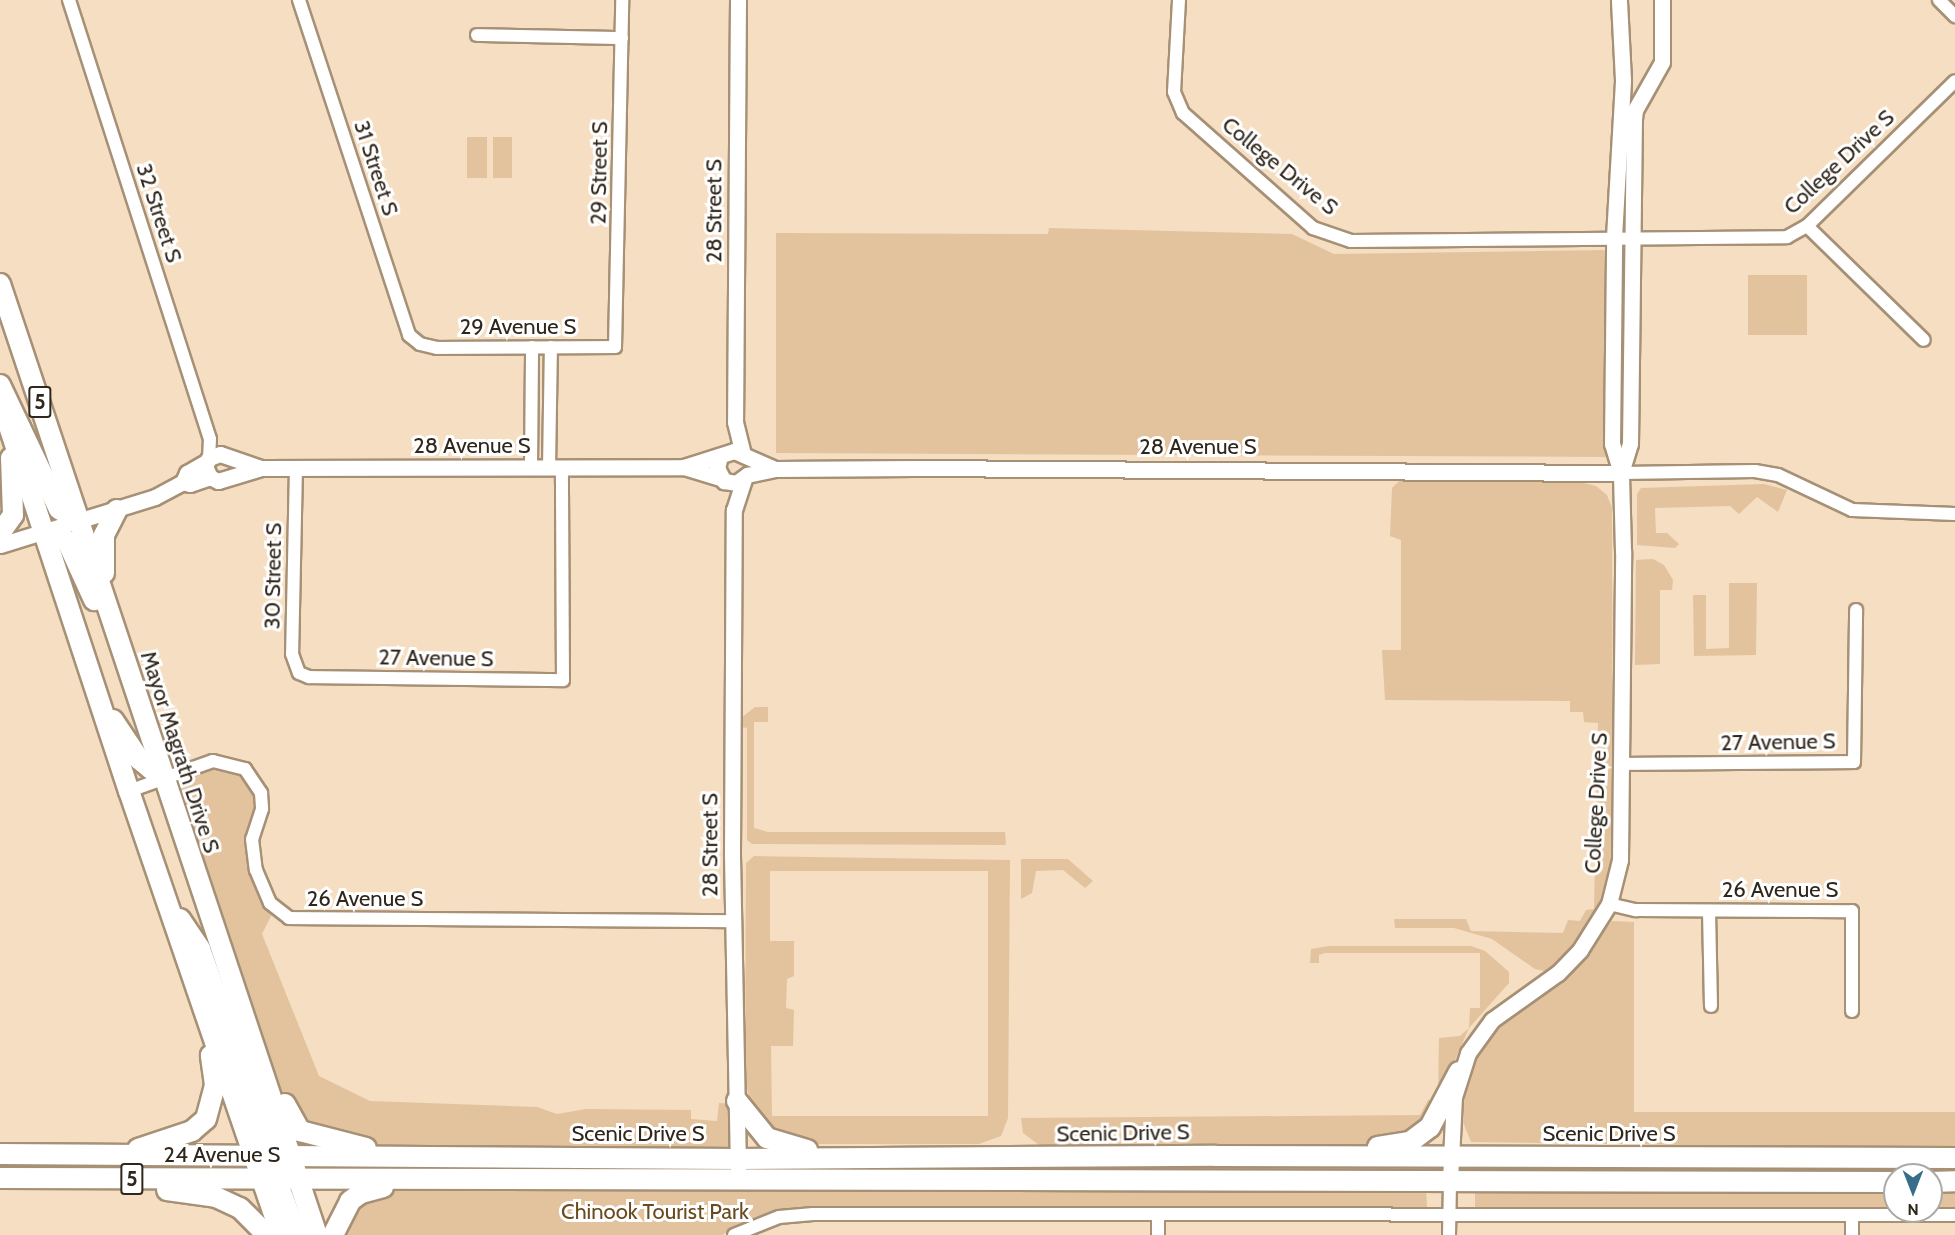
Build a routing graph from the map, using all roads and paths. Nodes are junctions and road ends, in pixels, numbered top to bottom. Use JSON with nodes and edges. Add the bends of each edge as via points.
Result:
{"nodes":[{"id":1,"x":69,"y":0,"type":"edge"},
{"id":2,"x":299,"y":0,"type":"edge"},
{"id":3,"x":622,"y":0,"type":"edge"},
{"id":4,"x":738,"y":0,"type":"edge"},
{"id":5,"x":1179,"y":0,"type":"edge"},
{"id":6,"x":1619,"y":0,"type":"edge"},
{"id":7,"x":1662,"y":0,"type":"edge"},
{"id":8,"x":1939,"y":0,"type":"edge"},
{"id":9,"x":1955,"y":16,"type":"edge"},
{"id":10,"x":477,"y":35,"type":"dead end"},
{"id":11,"x":622,"y":38,"type":"junction"},
{"id":12,"x":1623,"y":80,"type":"junction"},
{"id":13,"x":1955,"y":81,"type":"edge"},
{"id":14,"x":1649,"y":86,"type":"junction"},
{"id":15,"x":1807,"y":226,"type":"junction"},
{"id":16,"x":1622,"y":237,"type":"junction"},
{"id":17,"x":0,"y":284,"type":"edge"},
{"id":18,"x":1924,"y":340,"type":"dead end"},
{"id":19,"x":420,"y":344,"type":"joint"},
{"id":20,"x":532,"y":347,"type":"junction"},
{"id":21,"x":551,"y":347,"type":"junction"},
{"id":22,"x":615,"y":347,"type":"joint"},
{"id":23,"x":0,"y":385,"type":"edge"},
{"id":24,"x":0,"y":399,"type":"edge"},
{"id":25,"x":735,"y":422,"type":"junction"},
{"id":26,"x":8,"y":426,"type":"junction"},
{"id":27,"x":723,"y":454,"type":"junction"},
{"id":28,"x":745,"y":456,"type":"junction"},
{"id":29,"x":216,"y":458,"type":"junction"},
{"id":30,"x":296,"y":467,"type":"junction"},
{"id":31,"x":684,"y":467,"type":"junction"},
{"id":32,"x":261,"y":468,"type":"junction"},
{"id":33,"x":531,"y":469,"type":"junction"},
{"id":34,"x":555,"y":469,"type":"junction"},
{"id":35,"x":775,"y":469,"type":"junction"},
{"id":36,"x":1621,"y":473,"type":"junction"},
{"id":37,"x":229,"y":475,"type":"junction"},
{"id":38,"x":210,"y":477,"type":"junction"},
{"id":39,"x":745,"y":477,"type":"junction"},
{"id":40,"x":723,"y":480,"type":"junction"},
{"id":41,"x":183,"y":482,"type":"junction"},
{"id":42,"x":117,"y":510,"type":"junction"},
{"id":43,"x":734,"y":510,"type":"junction"},
{"id":44,"x":1955,"y":514,"type":"edge"},
{"id":45,"x":80,"y":521,"type":"junction"},
{"id":46,"x":44,"y":532,"type":"junction"},
{"id":47,"x":0,"y":533,"type":"edge"},
{"id":48,"x":0,"y":545,"type":"edge"},
{"id":49,"x":1856,"y":610,"type":"dead end"},
{"id":50,"x":113,"y":626,"type":"junction"},
{"id":51,"x":309,"y":677,"type":"joint"},
{"id":52,"x":131,"y":681,"type":"junction"},
{"id":53,"x":97,"y":693,"type":"junction"},
{"id":54,"x":1622,"y":764,"type":"junction"},
{"id":55,"x":163,"y":778,"type":"junction"},
{"id":56,"x":129,"y":791,"type":"junction"},
{"id":57,"x":166,"y":898,"type":"junction"},
{"id":58,"x":1609,"y":904,"type":"junction"},
{"id":59,"x":1709,"y":911,"type":"junction"},
{"id":60,"x":733,"y":921,"type":"junction"},
{"id":61,"x":240,"y":1000,"type":"junction"},
{"id":62,"x":1711,"y":1006,"type":"dead end"},
{"id":63,"x":204,"y":1008,"type":"junction"},
{"id":64,"x":1852,"y":1011,"type":"dead end"},
{"id":65,"x":1460,"y":1072,"type":"junction"},
{"id":66,"x":737,"y":1101,"type":"junction"},
{"id":67,"x":0,"y":1154,"type":"edge"},
{"id":68,"x":120,"y":1155,"type":"junction"},
{"id":69,"x":255,"y":1156,"type":"junction"},
{"id":70,"x":284,"y":1156,"type":"junction"},
{"id":71,"x":1216,"y":1156,"type":"junction"},
{"id":72,"x":494,"y":1157,"type":"junction"},
{"id":73,"x":841,"y":1158,"type":"junction"},
{"id":74,"x":1450,"y":1158,"type":"junction"},
{"id":75,"x":1955,"y":1158,"type":"edge"},
{"id":76,"x":738,"y":1159,"type":"junction"},
{"id":77,"x":0,"y":1179,"type":"edge"},
{"id":78,"x":272,"y":1180,"type":"junction"},
{"id":79,"x":300,"y":1180,"type":"junction"},
{"id":80,"x":738,"y":1180,"type":"junction"},
{"id":81,"x":437,"y":1181,"type":"junction"},
{"id":82,"x":1449,"y":1181,"type":"junction"},
{"id":83,"x":1883,"y":1182,"type":"edge"},
{"id":84,"x":1158,"y":1214,"type":"junction"},
{"id":85,"x":1449,"y":1215,"type":"junction"},
{"id":86,"x":1955,"y":1215,"type":"edge"},
{"id":87,"x":1852,"y":1216,"type":"junction"},
{"id":88,"x":267,"y":1235,"type":"edge"},
{"id":89,"x":281,"y":1235,"type":"edge"},
{"id":90,"x":297,"y":1235,"type":"edge"},
{"id":91,"x":317,"y":1235,"type":"edge"},
{"id":92,"x":333,"y":1235,"type":"edge"},
{"id":93,"x":734,"y":1235,"type":"edge"},
{"id":94,"x":1158,"y":1235,"type":"edge"},
{"id":95,"x":1449,"y":1235,"type":"edge"},
{"id":96,"x":1852,"y":1235,"type":"edge"}],
"edges":[{"from":1,"to":29,"type":"street","name":"32 Street S","via":[[210,439],[215,440]]},
{"from":2,"to":19,"type":"street","name":"31 Street S","via":[[409,334]]},
{"from":3,"to":11,"type":"street","name":"29 Street S"},
{"from":4,"to":25,"type":"street","name":"28 Street S"},
{"from":5,"to":16,"type":"street","name":"College Drive S","via":[[1173,68],[1177,105],[1243,169],[1313,228],[1351,241]]},
{"from":6,"to":12,"type":"street","name":"College Drive S"},
{"from":7,"to":14,"type":"street","name":"College Drive S","via":[[1662,62]]},
{"from":8,"to":9,"type":"street"},
{"from":10,"to":11,"type":"street"},
{"from":11,"to":22,"type":"street","name":"29 Street S"},
{"from":12,"to":14,"type":"street"},
{"from":12,"to":16,"type":"street","name":"College Drive S"},
{"from":13,"to":15,"type":"street","name":"College Drive S"},
{"from":14,"to":16,"type":"street","name":"College Drive S","via":[[1635,110]]},
{"from":15,"to":16,"type":"street","name":"College Drive S","via":[[1778,239]]},
{"from":15,"to":18,"type":"street"},
{"from":16,"to":36,"type":"street","name":"College Drive S","via":[[1612,444]]},
{"from":17,"to":45,"type":"main road","name":"Mayor Magrath Drive S","number":"5"},
{"from":19,"to":20,"type":"street","name":"29 Avenue S","via":[[437,348]]},
{"from":20,"to":21,"type":"street","name":"29 Avenue S"},
{"from":20,"to":33,"type":"street"},
{"from":21,"to":22,"type":"street","name":"29 Avenue S"},
{"from":21,"to":34,"type":"street"},
{"from":23,"to":45,"type":"main road","via":[[59,508]]},
{"from":24,"to":26,"type":"main road","number":"5"},
{"from":25,"to":27,"type":"street"},
{"from":25,"to":28,"type":"street"},
{"from":26,"to":46,"type":"main road","number":"5"},
{"from":26,"to":47,"type":"main road","via":[[13,515]]},
{"from":27,"to":28,"type":"street"},
{"from":27,"to":31,"type":"street"},
{"from":27,"to":40,"type":"street","via":[[717,468]]},
{"from":28,"to":35,"type":"street"},
{"from":28,"to":39,"type":"street"},
{"from":29,"to":32,"type":"street","name":"28 Avenue S"},
{"from":29,"to":37,"type":"street"},
{"from":29,"to":38,"type":"street"},
{"from":29,"to":41,"type":"street","name":"28 Avenue S","via":[[187,473]]},
{"from":30,"to":32,"type":"street","name":"28 Avenue S"},
{"from":30,"to":33,"type":"street","name":"28 Avenue S"},
{"from":30,"to":51,"type":"street","name":"30 Street S","via":[[292,654],[299,673]]},
{"from":31,"to":34,"type":"street","name":"28 Avenue S"},
{"from":31,"to":40,"type":"street"},
{"from":32,"to":37,"type":"street","name":"28 Avenue S"},
{"from":33,"to":34,"type":"street","name":"28 Avenue S"},
{"from":34,"to":51,"type":"street","name":"27 Avenue S","via":[[563,680]]},
{"from":35,"to":36,"type":"street","name":"28 Avenue S"},
{"from":35,"to":39,"type":"street"},
{"from":36,"to":44,"type":"street","via":[[1755,471],[1778,475],[1852,510]]},
{"from":36,"to":54,"type":"street","name":"College Drive S"},
{"from":37,"to":38,"type":"street","name":"28 Avenue S","via":[[218,481]]},
{"from":38,"to":41,"type":"street","name":"28 Avenue S"},
{"from":39,"to":40,"type":"street"},
{"from":39,"to":43,"type":"street"},
{"from":40,"to":43,"type":"street"},
{"from":41,"to":42,"type":"street","name":"28 Avenue S"},
{"from":42,"to":45,"type":"street","name":"28 Avenue S"},
{"from":42,"to":50,"type":"main road","via":[[104,535],[102,551]]},
{"from":43,"to":60,"type":"street","name":"28 Street S"},
{"from":45,"to":46,"type":"street","name":"28 Avenue S"},
{"from":45,"to":50,"type":"main road","name":"Mayor Magrath Drive S","number":"5"},
{"from":46,"to":48,"type":"street","name":"28 Avenue S"},
{"from":46,"to":52,"type":"main road","via":[[67,542]]},
{"from":46,"to":53,"type":"main road","number":"5"},
{"from":49,"to":54,"type":"street","name":"27 Avenue S","via":[[1854,762]]},
{"from":50,"to":52,"type":"main road","name":"Mayor Magrath Drive S","number":"5"},
{"from":52,"to":55,"type":"main road","name":"Mayor Magrath Drive S","number":"5"},
{"from":53,"to":55,"type":"main road","via":[[139,759]]},
{"from":53,"to":56,"type":"main road","number":"5"},
{"from":54,"to":58,"type":"street","name":"College Drive S","via":[[1620,860]]},
{"from":55,"to":56,"type":"street","name":"26 Avenue S"},
{"from":55,"to":60,"type":"street","name":"26 Avenue S","via":[[213,761],[231,763],[253,778],[261,794],[262,809],[252,854],[264,893],[278,912],[289,918]]},
{"from":55,"to":61,"type":"main road","name":"Mayor Magrath Drive S","number":"5"},
{"from":56,"to":57,"type":"main road","number":"5"},
{"from":57,"to":63,"type":"main road","number":"5"},
{"from":57,"to":70,"type":"main road","via":[[200,949]]},
{"from":58,"to":59,"type":"street","name":"26 Avenue S","via":[[1636,910]]},
{"from":58,"to":65,"type":"street","name":"College Drive S","via":[[1580,950],[1558,973],[1490,1022]]},
{"from":59,"to":62,"type":"street"},
{"from":59,"to":64,"type":"street","name":"26 Avenue S","via":[[1852,911]]},
{"from":60,"to":66,"type":"street","name":"28 Street S"},
{"from":61,"to":70,"type":"main road","name":"Mayor Magrath Drive S","number":"5"},
{"from":61,"to":72,"type":"main road","via":[[300,1131],[359,1147]]},
{"from":63,"to":68,"type":"main road","via":[[215,1085],[206,1119],[192,1131]]},
{"from":63,"to":69,"type":"main road","number":"5"},
{"from":65,"to":71,"type":"main road","via":[[1430,1127],[1410,1142],[1397,1146]]},
{"from":65,"to":74,"type":"street","name":"College Drive S","via":[[1451,1119]]},
{"from":66,"to":73,"type":"main road","via":[[753,1125],[772,1141]]},
{"from":66,"to":76,"type":"street","name":"28 Street S"},
{"from":67,"to":68,"type":"main road","name":"24 Avenue S","number":"5"},
{"from":68,"to":69,"type":"main road","name":"24 Avenue S","number":"5"},
{"from":69,"to":70,"type":"main road","name":"24 Avenue S","number":"5"},
{"from":69,"to":78,"type":"main road","via":[[267,1163]]},
{"from":70,"to":72,"type":"main road","name":"Scenic Drive S"},
{"from":70,"to":79,"type":"main road","via":[[287,1173]]},
{"from":71,"to":73,"type":"main road","name":"Scenic Drive S"},
{"from":71,"to":74,"type":"main road","name":"Scenic Drive S"},
{"from":72,"to":76,"type":"main road","name":"Scenic Drive S"},
{"from":73,"to":76,"type":"main road","name":"Scenic Drive S"},
{"from":74,"to":75,"type":"main road","name":"Scenic Drive S"},
{"from":74,"to":82,"type":"street","name":"College Drive S"},
{"from":76,"to":80,"type":"street","name":"28 Street S"},
{"from":77,"to":78,"type":"main road","name":"24 Avenue S","number":"5"},
{"from":77,"to":88,"type":"main road","via":[[216,1197],[240,1208]]},
{"from":78,"to":79,"type":"main road","name":"24 Avenue S","number":"5"},
{"from":78,"to":89,"type":"main road"},
{"from":78,"to":90,"type":"main road"},
{"from":79,"to":81,"type":"main road","name":"Scenic Drive S"},
{"from":79,"to":91,"type":"main road"},
{"from":80,"to":81,"type":"main road","name":"Scenic Drive S"},
{"from":80,"to":82,"type":"main road","name":"Scenic Drive S"},
{"from":81,"to":92,"type":"main road","via":[[361,1193],[341,1214]]},
{"from":82,"to":83,"type":"main road","name":"Scenic Drive S"},
{"from":82,"to":85,"type":"street"},
{"from":84,"to":85,"type":"street"},
{"from":84,"to":93,"type":"street","via":[[813,1214],[779,1217]]},
{"from":84,"to":94,"type":"street"},
{"from":85,"to":87,"type":"street"},
{"from":85,"to":95,"type":"street"},
{"from":86,"to":87,"type":"street"},
{"from":87,"to":96,"type":"street"}]}
